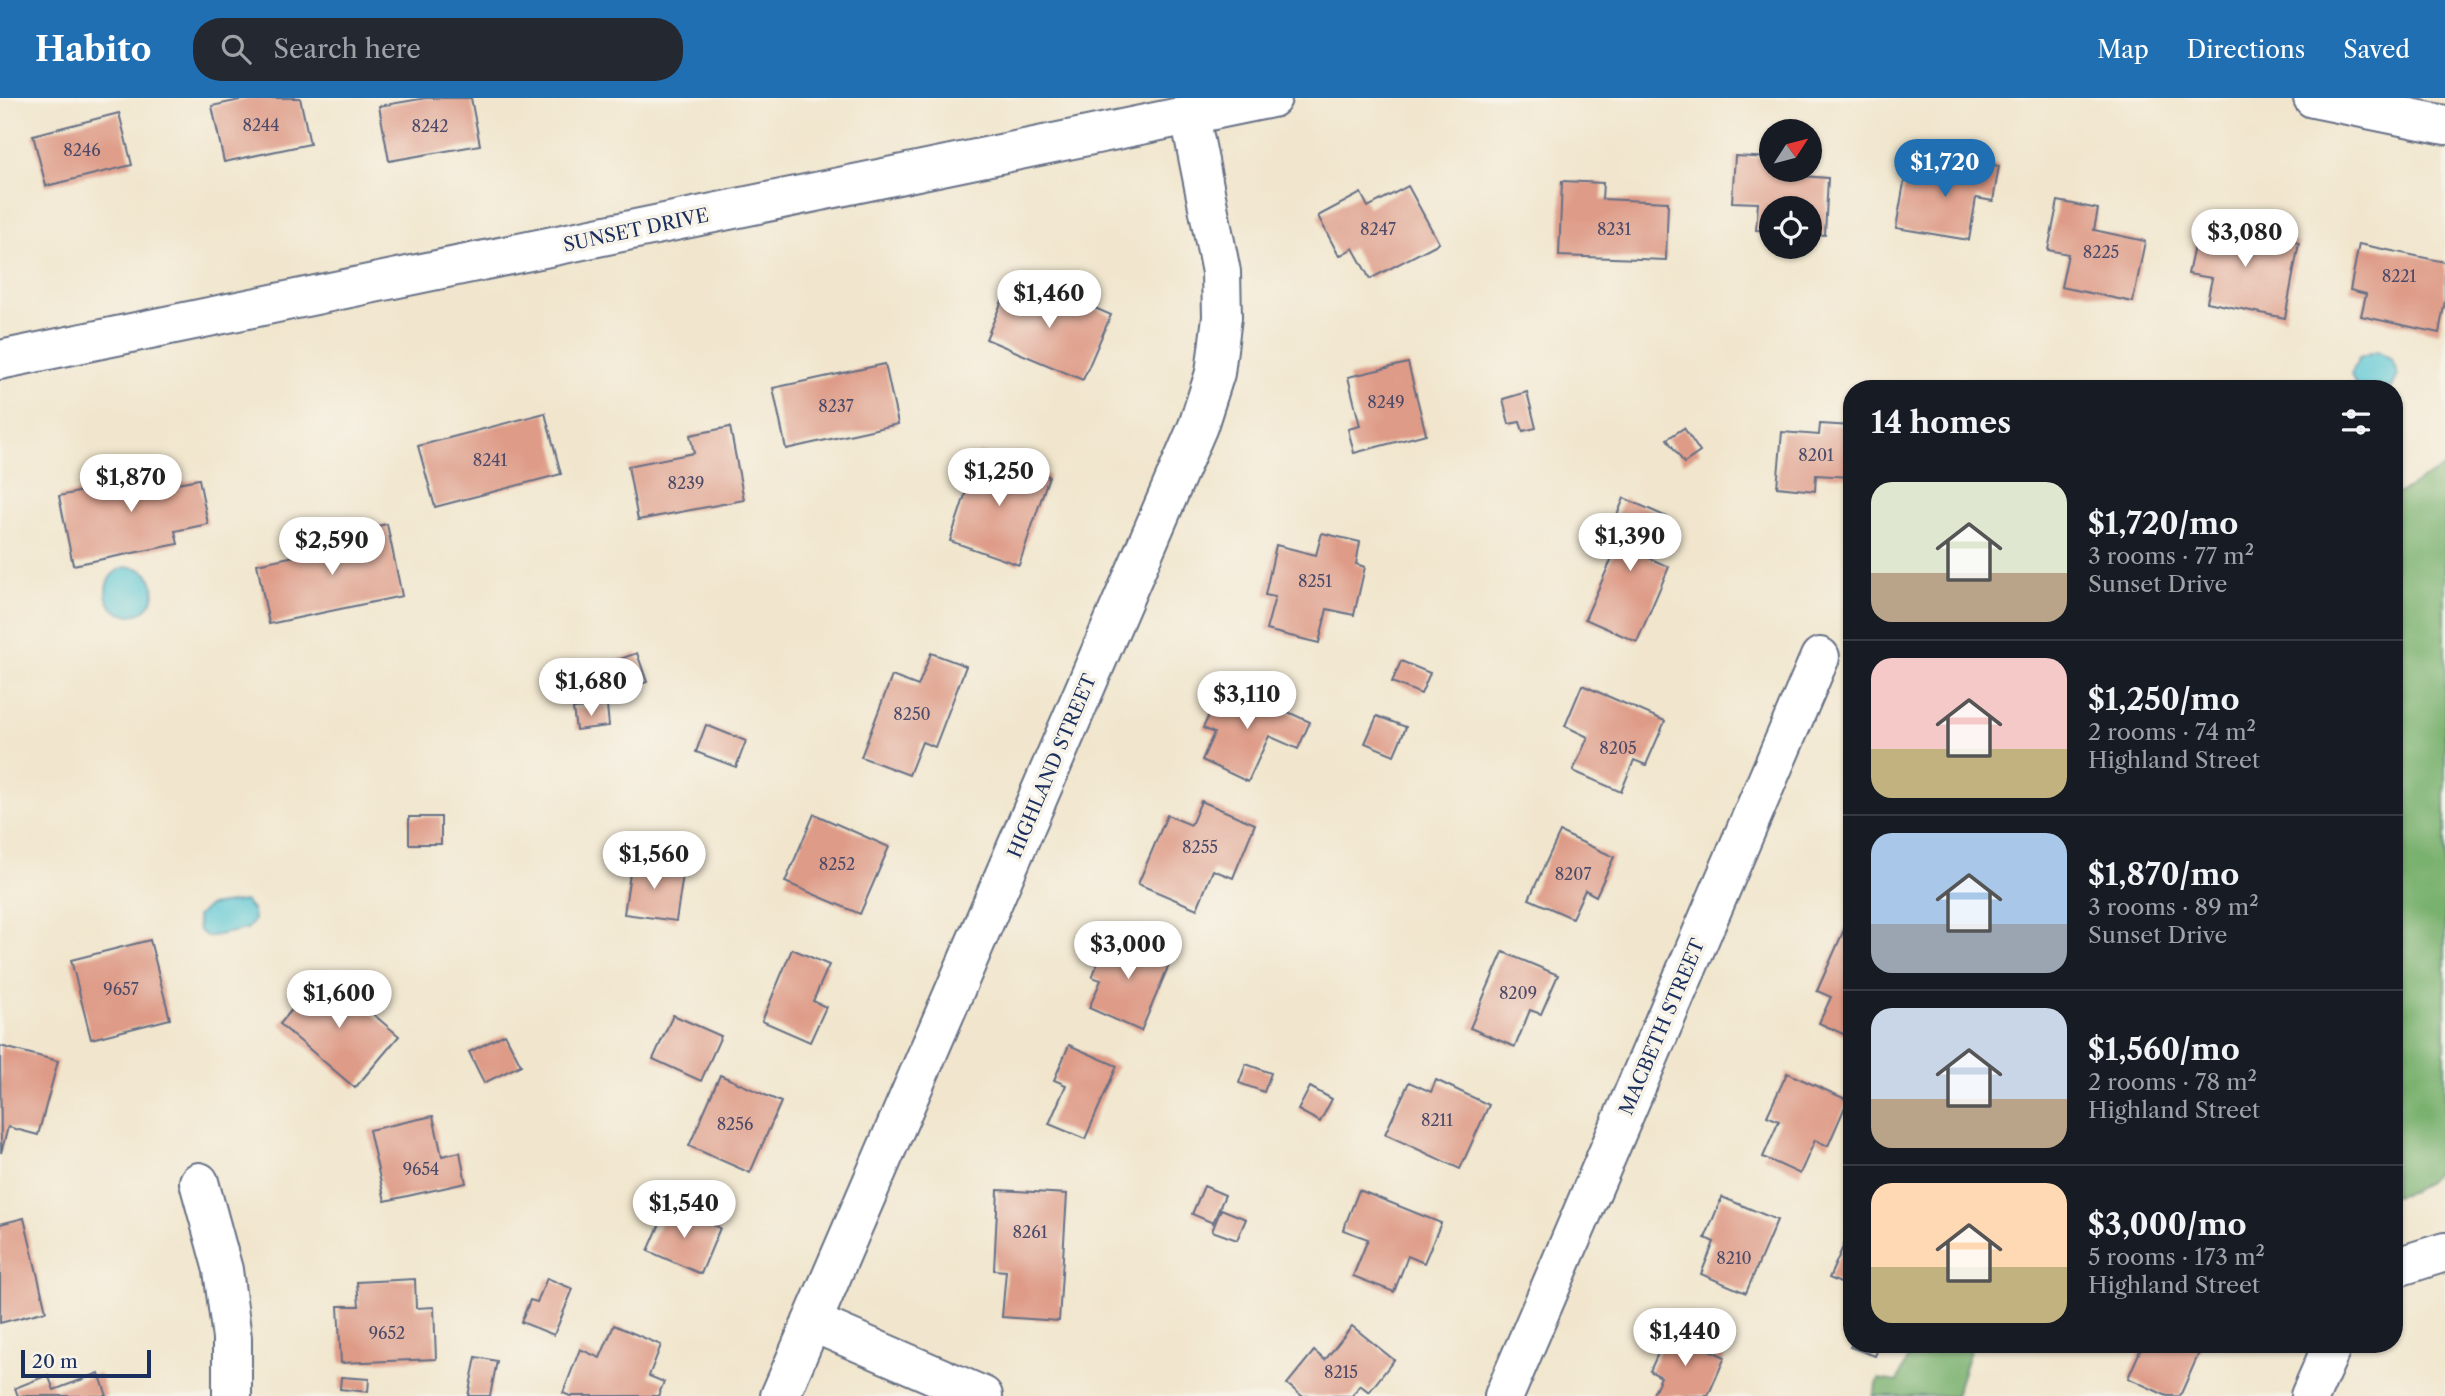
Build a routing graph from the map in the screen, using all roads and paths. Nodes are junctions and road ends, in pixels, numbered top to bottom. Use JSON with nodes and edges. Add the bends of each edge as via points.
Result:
{"nodes":[{"id":1,"x":1272,"y":98,"type":"edge"},
{"id":2,"x":2313,"y":98,"type":"edge"},
{"id":3,"x":1190,"y":116,"type":"junction"},
{"id":4,"x":2445,"y":125,"type":"edge"},
{"id":5,"x":0,"y":360,"type":"edge"},
{"id":6,"x":1820,"y":657,"type":"dead end"},
{"id":7,"x":199,"y":1182,"type":"dead end"},
{"id":8,"x":812,"y":1322,"type":"junction"},
{"id":9,"x":2329,"y":1353,"type":"edge"},
{"id":10,"x":232,"y":1396,"type":"edge"},
{"id":11,"x":780,"y":1396,"type":"edge"},
{"id":12,"x":983,"y":1396,"type":"edge"},
{"id":13,"x":1504,"y":1396,"type":"edge"},
{"id":14,"x":2310,"y":1396,"type":"edge"}],
"edges":[{"from":1,"to":3,"type":"street","name":"SUNSET DRIVE"},
{"from":2,"to":4,"type":"street"},
{"from":3,"to":5,"type":"street","name":"SUNSET DRIVE"},
{"from":3,"to":8,"type":"street","name":"HIGHLAND STREET","via":[[1221,272],[1222,317],[1215,373],[1198,426]]},
{"from":6,"to":13,"type":"street","name":"MACBETH STREET"},
{"from":7,"to":10,"type":"street","via":[[223,1270],[232,1338]]},
{"from":8,"to":11,"type":"street","name":"HIGHLAND STREET"},
{"from":8,"to":12,"type":"street"},
{"from":9,"to":14,"type":"street"}]}
